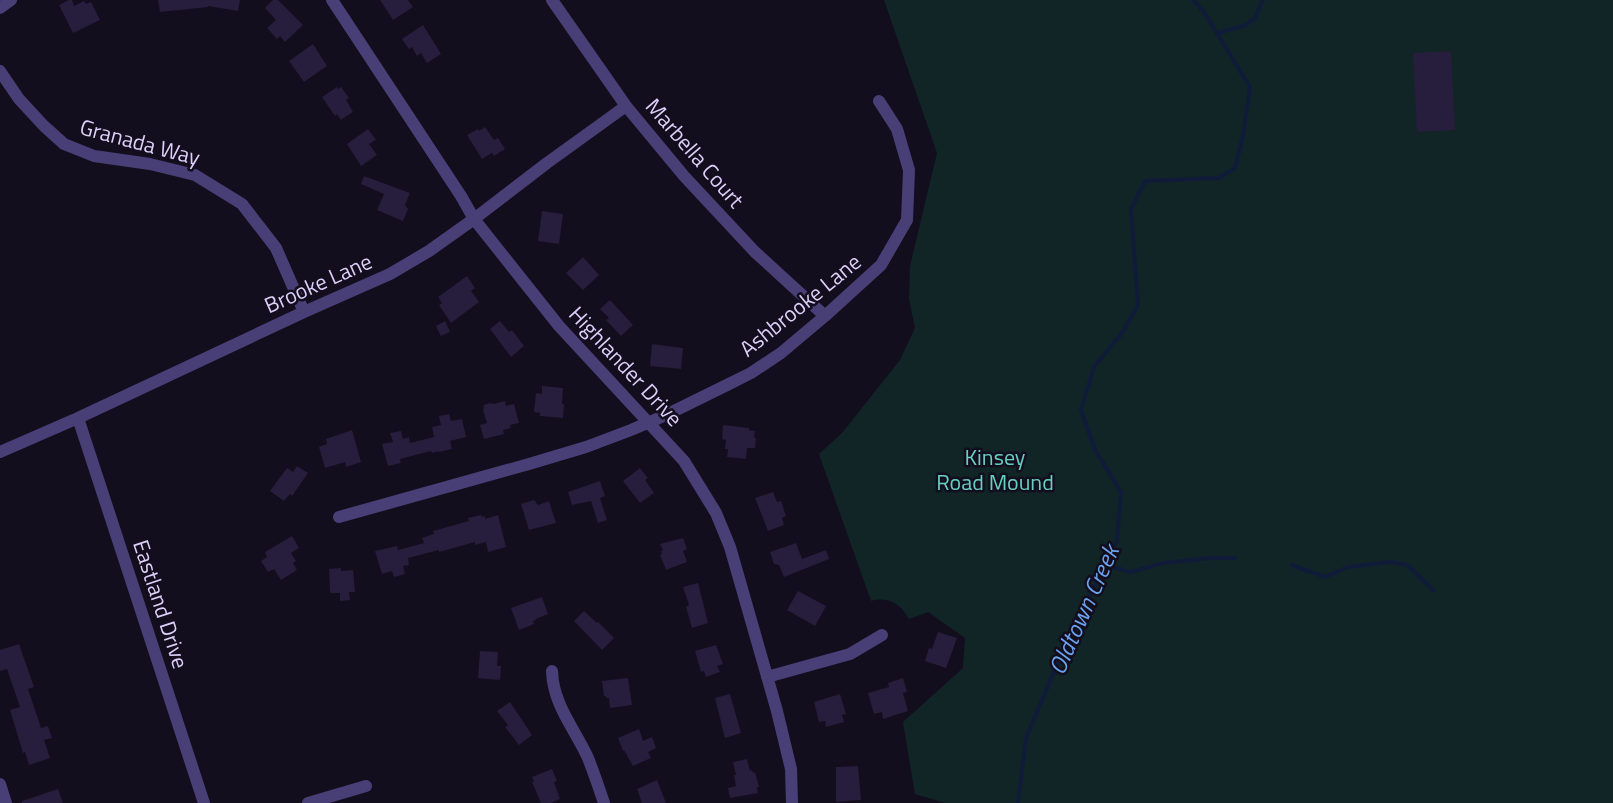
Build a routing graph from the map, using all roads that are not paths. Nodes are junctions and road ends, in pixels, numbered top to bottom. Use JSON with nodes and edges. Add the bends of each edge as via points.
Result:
{"nodes":[{"id":1,"x":12,"y":0,"type":"edge"},
{"id":2,"x":332,"y":0,"type":"edge"},
{"id":3,"x":552,"y":0,"type":"edge"},
{"id":4,"x":0,"y":8,"type":"edge"},
{"id":5,"x":0,"y":71,"type":"edge"},
{"id":6,"x":879,"y":101,"type":"dead end"},
{"id":7,"x":626,"y":106,"type":"junction"},
{"id":8,"x":474,"y":219,"type":"junction"},
{"id":9,"x":304,"y":312,"type":"junction"},
{"id":10,"x":825,"y":316,"type":"junction"},
{"id":11,"x":78,"y":418,"type":"junction"},
{"id":12,"x":650,"y":422,"type":"junction"},
{"id":13,"x":0,"y":452,"type":"edge"},
{"id":14,"x":339,"y":517,"type":"dead end"},
{"id":15,"x":882,"y":635,"type":"dead end"},
{"id":16,"x":552,"y":671,"type":"dead end"},
{"id":17,"x":766,"y":677,"type":"junction"},
{"id":18,"x":0,"y":784,"type":"edge"},
{"id":19,"x":366,"y":786,"type":"dead end"},
{"id":20,"x":6,"y":803,"type":"edge"},
{"id":21,"x":204,"y":803,"type":"edge"},
{"id":22,"x":308,"y":803,"type":"edge"},
{"id":23,"x":604,"y":803,"type":"edge"},
{"id":24,"x":792,"y":803,"type":"edge"}],
"edges":[{"from":1,"to":4,"type":"street"},
{"from":2,"to":8,"type":"street","name":"Highlander Drive"},
{"from":3,"to":7,"type":"street","name":"Marbella Court"},
{"from":5,"to":9,"type":"street","name":"Granada Way","via":[[19,99],[64,144],[94,156],[195,175],[242,204],[276,248]]},
{"from":6,"to":10,"type":"street","name":"Ashbrooke Lane","via":[[897,129],[909,170],[907,220],[881,266]]},
{"from":7,"to":8,"type":"street","name":"Brooke Lane"},
{"from":7,"to":10,"type":"street","name":"Marbella Court","via":[[684,176],[756,252]]},
{"from":8,"to":9,"type":"street","name":"Brooke Lane","via":[[390,274]]},
{"from":8,"to":12,"type":"street","name":"Highlander Drive","via":[[559,326]]},
{"from":9,"to":11,"type":"street","name":"Brooke Lane"},
{"from":10,"to":12,"type":"street","name":"Ashbrooke Lane","via":[[751,373]]},
{"from":11,"to":13,"type":"street","name":"Brooke Lane"},
{"from":11,"to":21,"type":"street","name":"Eastland Drive"},
{"from":12,"to":14,"type":"street","name":"Ashbrooke Lane","via":[[586,447]]},
{"from":12,"to":17,"type":"street","name":"Highlander Drive","via":[[684,461],[716,513],[730,547]]},
{"from":15,"to":17,"type":"street","via":[[850,654]]},
{"from":16,"to":23,"type":"street","via":[[558,704],[588,758]]},
{"from":17,"to":24,"type":"street","name":"Highlander Drive","via":[[791,769]]},
{"from":18,"to":20,"type":"street"},
{"from":19,"to":22,"type":"street"}]}
